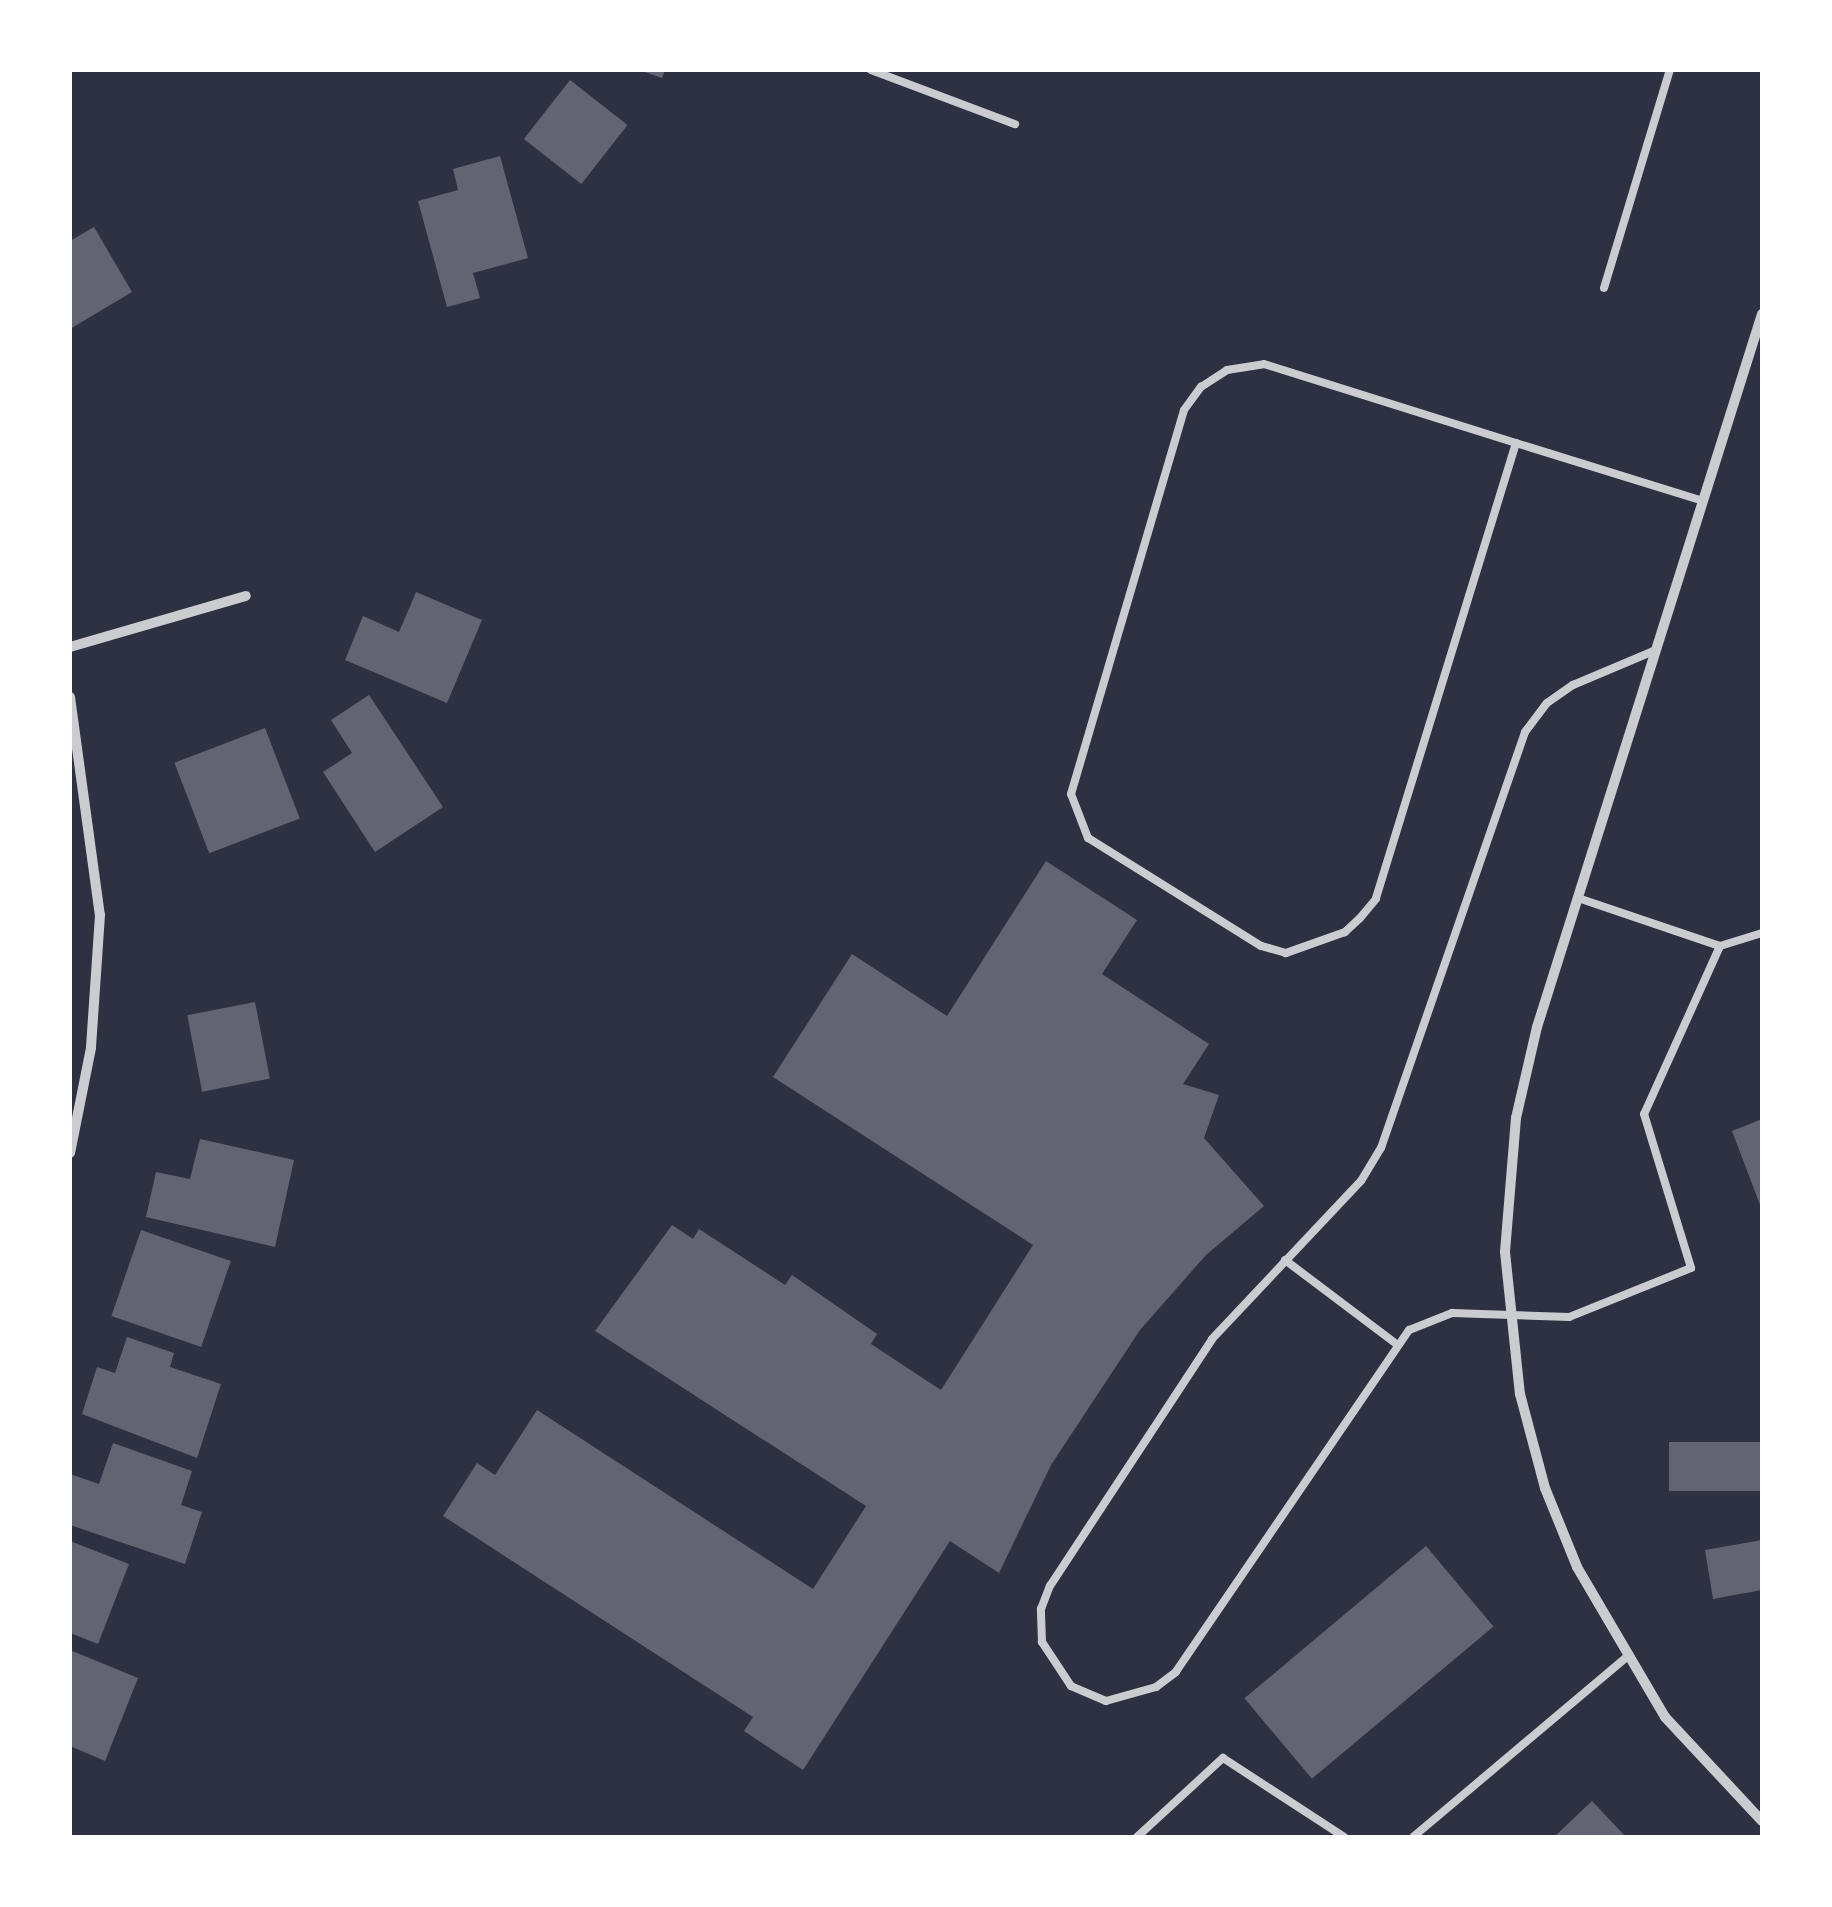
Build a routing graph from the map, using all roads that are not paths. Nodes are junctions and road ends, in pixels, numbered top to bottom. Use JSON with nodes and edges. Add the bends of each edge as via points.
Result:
{"nodes":[{"id":1,"x":872,"y":70,"type":"edge"},
{"id":2,"x":1670,"y":70,"type":"edge"},
{"id":3,"x":1014,"y":124,"type":"dead end"},
{"id":4,"x":1604,"y":288,"type":"dead end"},
{"id":5,"x":1762,"y":314,"type":"edge"},
{"id":6,"x":1516,"y":442,"type":"junction"},
{"id":7,"x":1703,"y":501,"type":"junction"},
{"id":8,"x":246,"y":596,"type":"dead end"},
{"id":9,"x":70,"y":647,"type":"edge"},
{"id":10,"x":1656,"y":650,"type":"junction"},
{"id":11,"x":70,"y":697,"type":"edge"},
{"id":12,"x":1578,"y":898,"type":"junction"},
{"id":13,"x":1762,"y":933,"type":"edge"},
{"id":14,"x":1720,"y":946,"type":"junction"},
{"id":15,"x":70,"y":1153,"type":"edge"},
{"id":16,"x":1285,"y":1260,"type":"junction"},
{"id":17,"x":1510,"y":1316,"type":"junction"},
{"id":18,"x":1398,"y":1344,"type":"junction"},
{"id":19,"x":1628,"y":1657,"type":"junction"},
{"id":20,"x":1762,"y":1821,"type":"edge"},
{"id":21,"x":1138,"y":1837,"type":"edge"},
{"id":22,"x":1344,"y":1837,"type":"edge"},
{"id":23,"x":1413,"y":1837,"type":"edge"}],
"edges":[{"from":1,"to":3,"type":"lane"},
{"from":2,"to":4,"type":"lane"},
{"from":5,"to":7,"type":"street"},
{"from":6,"to":6,"type":"lane","via":[[1376,899],[1352,925],[1286,953],[1262,946],[1088,838],[1071,794],[1184,410],[1202,386],[1227,370],[1264,364]]},
{"from":6,"to":7,"type":"lane"},
{"from":7,"to":10,"type":"street"},
{"from":8,"to":9,"type":"street"},
{"from":10,"to":12,"type":"street"},
{"from":10,"to":16,"type":"lane","via":[[1573,685],[1547,703],[1526,732],[1380,1148],[1360,1181]]},
{"from":11,"to":15,"type":"street","via":[[100,915],[91,1048]]},
{"from":12,"to":14,"type":"lane"},
{"from":12,"to":17,"type":"street","via":[[1516,1118],[1506,1206]]},
{"from":13,"to":14,"type":"lane"},
{"from":14,"to":17,"type":"lane","via":[[1644,1114],[1691,1268],[1568,1318]]},
{"from":16,"to":18,"type":"lane"},
{"from":16,"to":18,"type":"lane","via":[[1212,1339],[1050,1586],[1041,1609],[1042,1642],[1071,1686],[1106,1700],[1156,1686],[1176,1672]]},
{"from":17,"to":18,"type":"lane","via":[[1452,1314],[1409,1330]]},
{"from":17,"to":19,"type":"street","via":[[1520,1394],[1545,1488],[1576,1566]]},
{"from":19,"to":20,"type":"street","via":[[1665,1717]]},
{"from":19,"to":23,"type":"lane"},
{"from":21,"to":22,"type":"lane","via":[[1223,1758]]}]}
